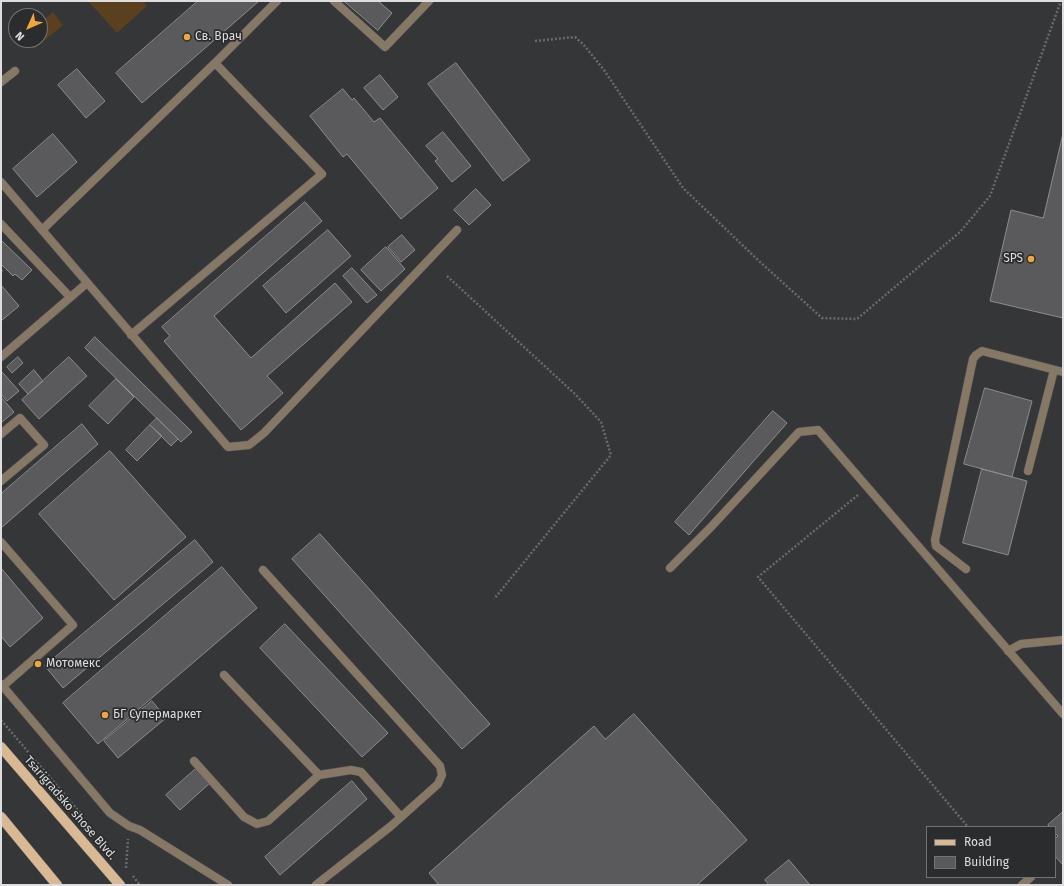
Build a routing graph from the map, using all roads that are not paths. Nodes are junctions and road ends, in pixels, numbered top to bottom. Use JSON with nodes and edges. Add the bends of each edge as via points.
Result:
{"nodes":[{"id":1,"x":277,"y":1,"type":"edge"},
{"id":2,"x":334,"y":1,"type":"edge"},
{"id":3,"x":429,"y":1,"type":"edge"},
{"id":4,"x":215,"y":63,"type":"junction"},
{"id":5,"x":14,"y":71,"type":"dead end"},
{"id":6,"x":1,"y":82,"type":"edge"},
{"id":7,"x":1,"y":182,"type":"edge"},
{"id":8,"x":1,"y":224,"type":"edge"},
{"id":9,"x":42,"y":230,"type":"junction"},
{"id":10,"x":457,"y":230,"type":"dead end"},
{"id":11,"x":87,"y":283,"type":"junction"},
{"id":12,"x":70,"y":297,"type":"junction"},
{"id":13,"x":131,"y":335,"type":"junction"},
{"id":14,"x":1,"y":357,"type":"edge"},
{"id":15,"x":1054,"y":370,"type":"junction"},
{"id":16,"x":1063,"y":372,"type":"edge"},
{"id":17,"x":1,"y":434,"type":"edge"},
{"id":18,"x":1028,"y":471,"type":"dead end"},
{"id":19,"x":1,"y":481,"type":"edge"},
{"id":20,"x":1,"y":542,"type":"edge"},
{"id":21,"x":670,"y":568,"type":"dead end"},
{"id":22,"x":966,"y":569,"type":"dead end"},
{"id":23,"x":263,"y":570,"type":"dead end"},
{"id":24,"x":1063,"y":640,"type":"edge"},
{"id":25,"x":1008,"y":651,"type":"junction"},
{"id":26,"x":224,"y":675,"type":"dead end"},
{"id":27,"x":2,"y":685,"type":"edge"},
{"id":28,"x":1063,"y":714,"type":"edge"},
{"id":29,"x":1,"y":747,"type":"edge"},
{"id":30,"x":194,"y":761,"type":"dead end"},
{"id":31,"x":319,"y":775,"type":"junction"},
{"id":32,"x":1,"y":817,"type":"edge"},
{"id":33,"x":401,"y":817,"type":"junction"},
{"id":34,"x":1030,"y":878,"type":"edge"},
{"id":35,"x":57,"y":885,"type":"edge"},
{"id":36,"x":120,"y":885,"type":"edge"},
{"id":37,"x":228,"y":885,"type":"edge"},
{"id":38,"x":316,"y":885,"type":"edge"},
{"id":39,"x":1022,"y":885,"type":"edge"}],
"edges":[{"from":1,"to":4,"type":"street"},
{"from":2,"to":3,"type":"street","via":[[385,47]]},
{"from":4,"to":9,"type":"street"},
{"from":4,"to":13,"type":"street","via":[[322,174]]},
{"from":5,"to":6,"type":"street"},
{"from":7,"to":9,"type":"street"},
{"from":8,"to":12,"type":"street"},
{"from":9,"to":11,"type":"street"},
{"from":10,"to":13,"type":"street","via":[[264,433],[249,445],[228,447]]},
{"from":11,"to":12,"type":"street"},
{"from":11,"to":13,"type":"street"},
{"from":12,"to":14,"type":"street"},
{"from":15,"to":16,"type":"street"},
{"from":15,"to":18,"type":"street"},
{"from":15,"to":22,"type":"street","via":[[982,351],[973,359],[935,540],[936,546]]},
{"from":17,"to":19,"type":"street","via":[[20,418],[44,445]]},
{"from":20,"to":27,"type":"street","via":[[73,625]]},
{"from":21,"to":25,"type":"street","via":[[799,432],[818,430]]},
{"from":23,"to":33,"type":"street","via":[[440,766],[442,775],[438,784]]},
{"from":24,"to":25,"type":"street","via":[[1021,644]]},
{"from":25,"to":28,"type":"street"},
{"from":26,"to":31,"type":"street"},
{"from":27,"to":37,"type":"street","via":[[110,813]]},
{"from":29,"to":36,"type":"main road","name":"Tsarigradsko shose Blvd."},
{"from":30,"to":31,"type":"street","via":[[244,817],[257,824],[268,821]]},
{"from":31,"to":33,"type":"street","via":[[351,770],[362,772]]},
{"from":32,"to":35,"type":"main road"},
{"from":33,"to":38,"type":"street"},
{"from":34,"to":39,"type":"street"}]}
